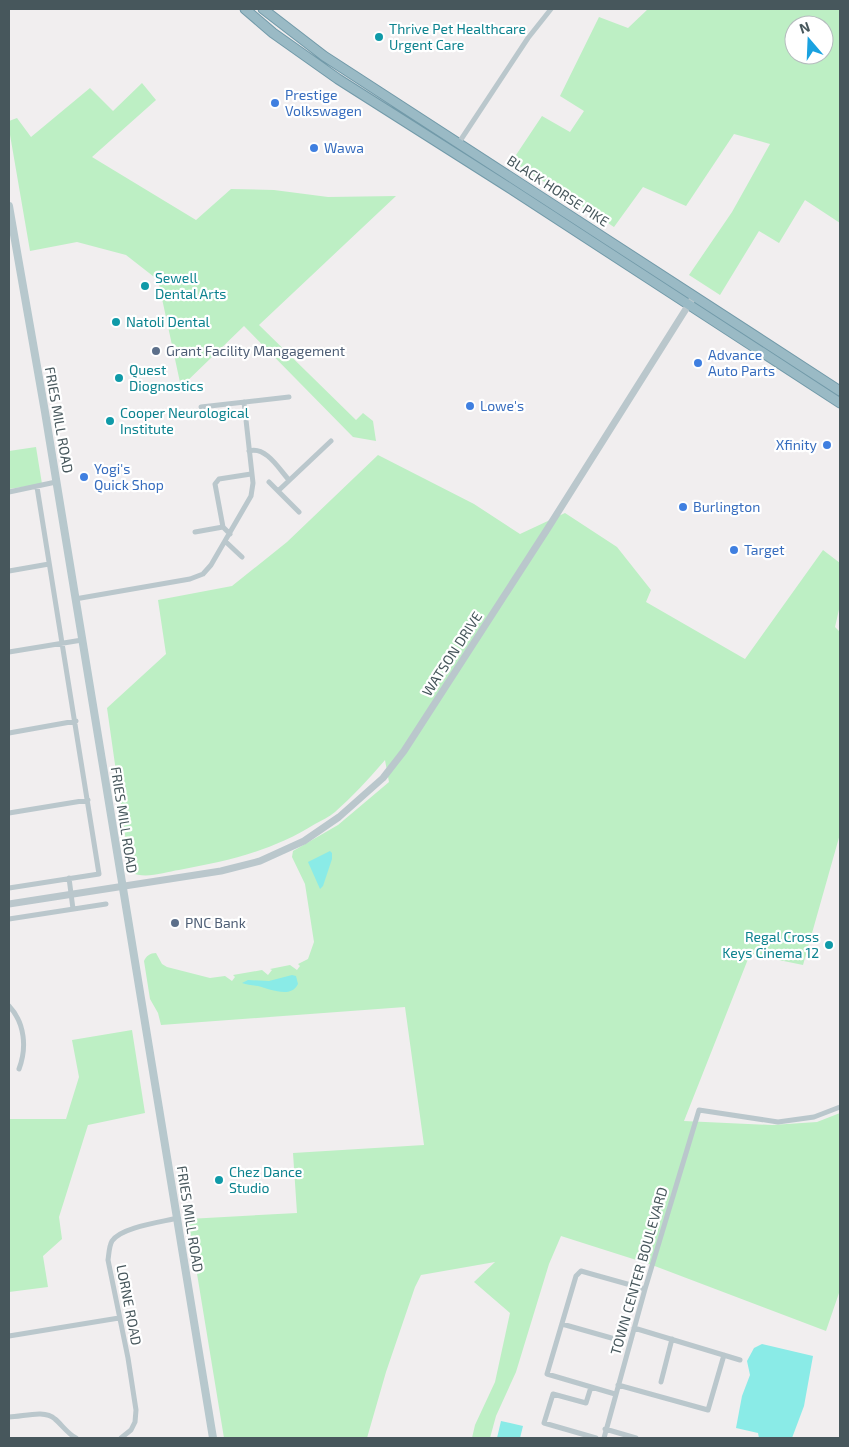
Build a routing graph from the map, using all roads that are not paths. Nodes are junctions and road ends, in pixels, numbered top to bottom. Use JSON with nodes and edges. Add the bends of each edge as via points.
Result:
{"nodes":[{"id":1,"x":245,"y":9,"type":"edge"},
{"id":2,"x":263,"y":9,"type":"edge"},
{"id":3,"x":551,"y":9,"type":"edge"},
{"id":4,"x":459,"y":142,"type":"junction"},
{"id":5,"x":453,"y":153,"type":"junction"},
{"id":6,"x":511,"y":177,"type":"junction"},
{"id":7,"x":505,"y":185,"type":"junction"},
{"id":8,"x":9,"y":206,"type":"edge"},
{"id":9,"x":694,"y":296,"type":"junction"},
{"id":10,"x":688,"y":305,"type":"junction"},
{"id":11,"x":840,"y":391,"type":"edge"},
{"id":12,"x":289,"y":397,"type":"dead end"},
{"id":13,"x":244,"y":402,"type":"junction"},
{"id":14,"x":840,"y":403,"type":"edge"},
{"id":15,"x":201,"y":407,"type":"dead end"},
{"id":16,"x":331,"y":440,"type":"dead end"},
{"id":17,"x":249,"y":451,"type":"junction"},
{"id":18,"x":251,"y":474,"type":"junction"},
{"id":19,"x":289,"y":480,"type":"junction"},
{"id":20,"x":56,"y":482,"type":"junction"},
{"id":21,"x":268,"y":482,"type":"dead end"},
{"id":22,"x":38,"y":487,"type":"junction"},
{"id":23,"x":278,"y":491,"type":"junction"},
{"id":24,"x":9,"y":492,"type":"edge"},
{"id":25,"x":299,"y":512,"type":"dead end"},
{"id":26,"x":223,"y":527,"type":"junction"},
{"id":27,"x":195,"y":532,"type":"dead end"},
{"id":28,"x":230,"y":534,"type":"junction"},
{"id":29,"x":226,"y":542,"type":"junction"},
{"id":30,"x":242,"y":557,"type":"dead end"},
{"id":31,"x":49,"y":564,"type":"junction"},
{"id":32,"x":9,"y":571,"type":"edge"},
{"id":33,"x":75,"y":599,"type":"junction"},
{"id":34,"x":82,"y":640,"type":"junction"},
{"id":35,"x":63,"y":643,"type":"junction"},
{"id":36,"x":9,"y":652,"type":"edge"},
{"id":37,"x":76,"y":721,"type":"junction"},
{"id":38,"x":9,"y":733,"type":"edge"},
{"id":39,"x":88,"y":800,"type":"junction"},
{"id":40,"x":9,"y":813,"type":"edge"},
{"id":41,"x":69,"y":878,"type":"junction"},
{"id":42,"x":122,"y":887,"type":"junction"},
{"id":43,"x":9,"y":888,"type":"edge"},
{"id":44,"x":71,"y":894,"type":"junction"},
{"id":45,"x":9,"y":904,"type":"edge"},
{"id":46,"x":106,"y":904,"type":"dead end"},
{"id":47,"x":73,"y":909,"type":"junction"},
{"id":48,"x":9,"y":919,"type":"edge"},
{"id":49,"x":9,"y":1006,"type":"edge"},
{"id":50,"x":19,"y":1069,"type":"dead end"},
{"id":51,"x":840,"y":1107,"type":"edge"},
{"id":52,"x":178,"y":1218,"type":"junction"},
{"id":53,"x":645,"y":1289,"type":"junction"},
{"id":54,"x":119,"y":1318,"type":"junction"},
{"id":55,"x":562,"y":1324,"type":"junction"},
{"id":56,"x":634,"y":1328,"type":"junction"},
{"id":57,"x":9,"y":1336,"type":"edge"},
{"id":58,"x":616,"y":1339,"type":"dead end"},
{"id":59,"x":672,"y":1339,"type":"junction"},
{"id":60,"x":724,"y":1355,"type":"junction"},
{"id":61,"x":740,"y":1360,"type":"dead end"},
{"id":62,"x":661,"y":1382,"type":"dead end"},
{"id":63,"x":618,"y":1385,"type":"junction"},
{"id":64,"x":591,"y":1387,"type":"junction"},
{"id":65,"x":615,"y":1394,"type":"junction"},
{"id":66,"x":9,"y":1417,"type":"edge"},
{"id":67,"x":606,"y":1429,"type":"junction"},
{"id":68,"x":76,"y":1438,"type":"edge"},
{"id":69,"x":121,"y":1438,"type":"edge"},
{"id":70,"x":213,"y":1438,"type":"edge"},
{"id":71,"x":596,"y":1438,"type":"edge"},
{"id":72,"x":604,"y":1438,"type":"edge"},
{"id":73,"x":636,"y":1438,"type":"edge"}],
"edges":[{"from":1,"to":5,"type":"highway","name":"BLACK HORSE PIKE","via":[[338,79]]},
{"from":2,"to":4,"type":"highway","name":"BLACK HORSE PIKE","via":[[324,56]]},
{"from":3,"to":4,"type":"street"},
{"from":4,"to":5,"type":"street"},
{"from":4,"to":6,"type":"highway","name":"BLACK HORSE PIKE"},
{"from":5,"to":7,"type":"highway","name":"BLACK HORSE PIKE"},
{"from":6,"to":7,"type":"street"},
{"from":6,"to":9,"type":"highway","name":"BLACK HORSE PIKE"},
{"from":7,"to":10,"type":"highway","name":"BLACK HORSE PIKE"},
{"from":8,"to":20,"type":"main road","name":"FRIES MILL ROAD"},
{"from":9,"to":10,"type":"street","name":"WATSON DRIVE"},
{"from":9,"to":11,"type":"highway","name":"BLACK HORSE PIKE"},
{"from":10,"to":14,"type":"highway","name":"BLACK HORSE PIKE"},
{"from":10,"to":42,"type":"street","name":"WATSON DRIVE","via":[[548,528],[404,751],[383,778],[339,817],[304,841],[260,861],[221,871]]},
{"from":12,"to":13,"type":"street"},
{"from":13,"to":15,"type":"street"},
{"from":13,"to":17,"type":"street"},
{"from":16,"to":19,"type":"street"},
{"from":17,"to":18,"type":"street"},
{"from":17,"to":19,"type":"street","via":[[264,452]]},
{"from":18,"to":26,"type":"street","via":[[218,479],[215,484]]},
{"from":18,"to":28,"type":"street","via":[[250,501]]},
{"from":19,"to":23,"type":"street"},
{"from":20,"to":22,"type":"street"},
{"from":20,"to":33,"type":"main road","name":"FRIES MILL ROAD"},
{"from":21,"to":23,"type":"street"},
{"from":22,"to":24,"type":"street"},
{"from":22,"to":31,"type":"street"},
{"from":23,"to":25,"type":"street"},
{"from":26,"to":27,"type":"street"},
{"from":26,"to":28,"type":"street"},
{"from":28,"to":29,"type":"street"},
{"from":29,"to":30,"type":"street"},
{"from":29,"to":33,"type":"street","via":[[203,574],[190,579]]},
{"from":31,"to":32,"type":"street"},
{"from":31,"to":35,"type":"street"},
{"from":33,"to":34,"type":"main road","name":"FRIES MILL ROAD"},
{"from":34,"to":35,"type":"street"},
{"from":34,"to":42,"type":"main road","name":"FRIES MILL ROAD"},
{"from":35,"to":36,"type":"street"},
{"from":35,"to":37,"type":"street"},
{"from":37,"to":38,"type":"street"},
{"from":37,"to":39,"type":"street"},
{"from":39,"to":40,"type":"street"},
{"from":39,"to":41,"type":"street","via":[[99,874]]},
{"from":41,"to":43,"type":"street"},
{"from":41,"to":44,"type":"street"},
{"from":42,"to":44,"type":"street","name":"WATSON DRIVE"},
{"from":42,"to":52,"type":"main road","name":"FRIES MILL ROAD"},
{"from":44,"to":45,"type":"street","name":"WATSON DRIVE"},
{"from":44,"to":47,"type":"street"},
{"from":46,"to":47,"type":"street"},
{"from":47,"to":48,"type":"street"},
{"from":49,"to":50,"type":"street","via":[[17,1017],[24,1039]]},
{"from":51,"to":53,"type":"street","name":"TOWN CENTER BOULEVARD","via":[[814,1117],[778,1122],[699,1110]]},
{"from":52,"to":54,"type":"street","name":"LORNE ROAD","via":[[130,1230],[112,1241],[108,1260]]},
{"from":52,"to":70,"type":"main road","name":"FRIES MILL ROAD"},
{"from":53,"to":55,"type":"street","via":[[581,1271],[576,1276]]},
{"from":53,"to":56,"type":"street","name":"TOWN CENTER BOULEVARD"},
{"from":54,"to":57,"type":"street"},
{"from":54,"to":69,"type":"street","name":"LORNE ROAD","via":[[136,1410],[131,1430]]},
{"from":55,"to":58,"type":"street"},
{"from":55,"to":64,"type":"street","via":[[547,1374]]},
{"from":56,"to":59,"type":"street"},
{"from":56,"to":63,"type":"street","name":"TOWN CENTER BOULEVARD"},
{"from":59,"to":60,"type":"street"},
{"from":59,"to":62,"type":"street"},
{"from":60,"to":61,"type":"street"},
{"from":60,"to":63,"type":"street","via":[[708,1410]]},
{"from":63,"to":65,"type":"street","name":"TOWN CENTER BOULEVARD"},
{"from":64,"to":65,"type":"street"},
{"from":64,"to":71,"type":"street","via":[[586,1403],[553,1394],[544,1423]]},
{"from":65,"to":67,"type":"street","name":"TOWN CENTER BOULEVARD"},
{"from":66,"to":68,"type":"street","via":[[45,1414],[53,1417]]},
{"from":67,"to":72,"type":"street","name":"TOWN CENTER BOULEVARD"},
{"from":67,"to":73,"type":"street"}]}
